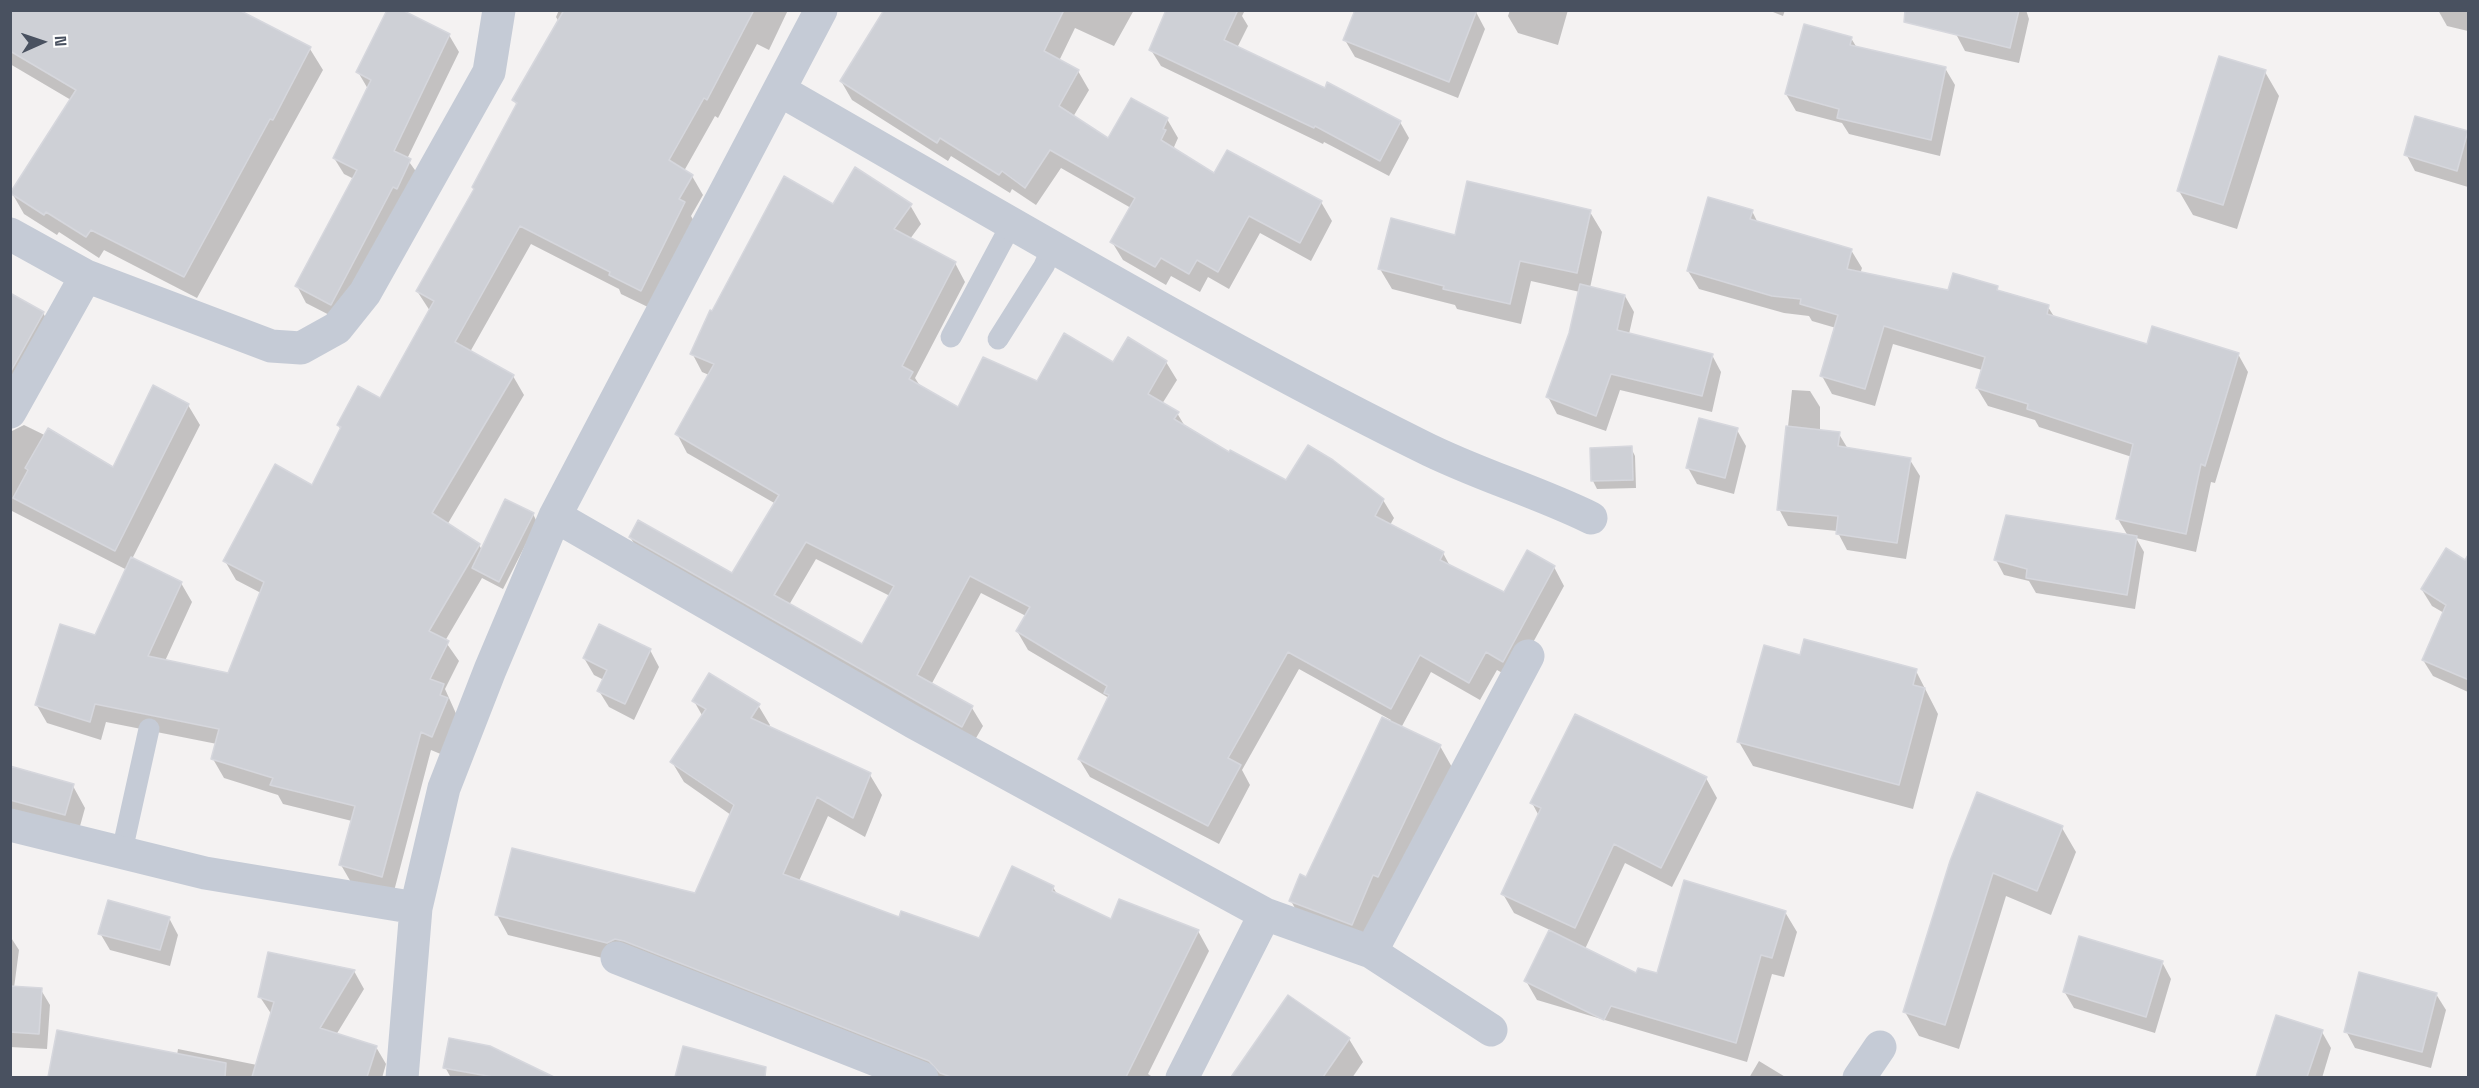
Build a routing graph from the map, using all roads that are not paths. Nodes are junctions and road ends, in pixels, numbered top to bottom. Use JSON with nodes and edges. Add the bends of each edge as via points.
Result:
{"nodes":[{"id":1,"x":499,"y":10,"type":"edge"},
{"id":2,"x":821,"y":10,"type":"edge"},
{"id":3,"x":781,"y":91,"type":"junction"},
{"id":4,"x":1012,"y":223,"type":"junction"},
{"id":5,"x":10,"y":234,"type":"edge"},
{"id":6,"x":1053,"y":245,"type":"junction"},
{"id":7,"x":86,"y":276,"type":"junction"},
{"id":8,"x":951,"y":337,"type":"dead end"},
{"id":9,"x":998,"y":339,"type":"dead end"},
{"id":10,"x":10,"y":412,"type":"edge"},
{"id":11,"x":555,"y":516,"type":"junction"},
{"id":12,"x":1591,"y":518,"type":"dead end"},
{"id":13,"x":1528,"y":656,"type":"dead end"},
{"id":14,"x":149,"y":729,"type":"dead end"},
{"id":15,"x":10,"y":825,"type":"edge"},
{"id":16,"x":122,"y":851,"type":"junction"},
{"id":17,"x":416,"y":908,"type":"junction"},
{"id":18,"x":1265,"y":914,"type":"junction"},
{"id":19,"x":1371,"y":952,"type":"junction"},
{"id":20,"x":617,"y":958,"type":"dead end"},
{"id":21,"x":1491,"y":1030,"type":"dead end"},
{"id":22,"x":1880,"y":1047,"type":"dead end"},
{"id":23,"x":402,"y":1077,"type":"edge"},
{"id":24,"x":922,"y":1077,"type":"edge"},
{"id":25,"x":1182,"y":1077,"type":"edge"},
{"id":26,"x":1858,"y":1077,"type":"edge"}],
"edges":[{"from":1,"to":7,"type":"street","via":[[489,72],[365,293],[337,328],[302,348],[271,346]]},
{"from":2,"to":3,"type":"street"},
{"from":3,"to":4,"type":"street"},
{"from":3,"to":11,"type":"street"},
{"from":4,"to":6,"type":"street"},
{"from":4,"to":8,"type":"lane"},
{"from":5,"to":7,"type":"street"},
{"from":6,"to":9,"type":"lane"},
{"from":6,"to":12,"type":"street","via":[[1280,374],[1424,448]]},
{"from":7,"to":10,"type":"street"},
{"from":11,"to":17,"type":"street","via":[[444,788]]},
{"from":11,"to":18,"type":"street","via":[[912,722]]},
{"from":13,"to":19,"type":"street"},
{"from":14,"to":16,"type":"lane"},
{"from":15,"to":16,"type":"street"},
{"from":16,"to":17,"type":"street","via":[[205,873]]},
{"from":17,"to":23,"type":"street"},
{"from":18,"to":19,"type":"street"},
{"from":18,"to":25,"type":"street"},
{"from":19,"to":21,"type":"street"},
{"from":20,"to":24,"type":"street"},
{"from":22,"to":26,"type":"street"}]}
